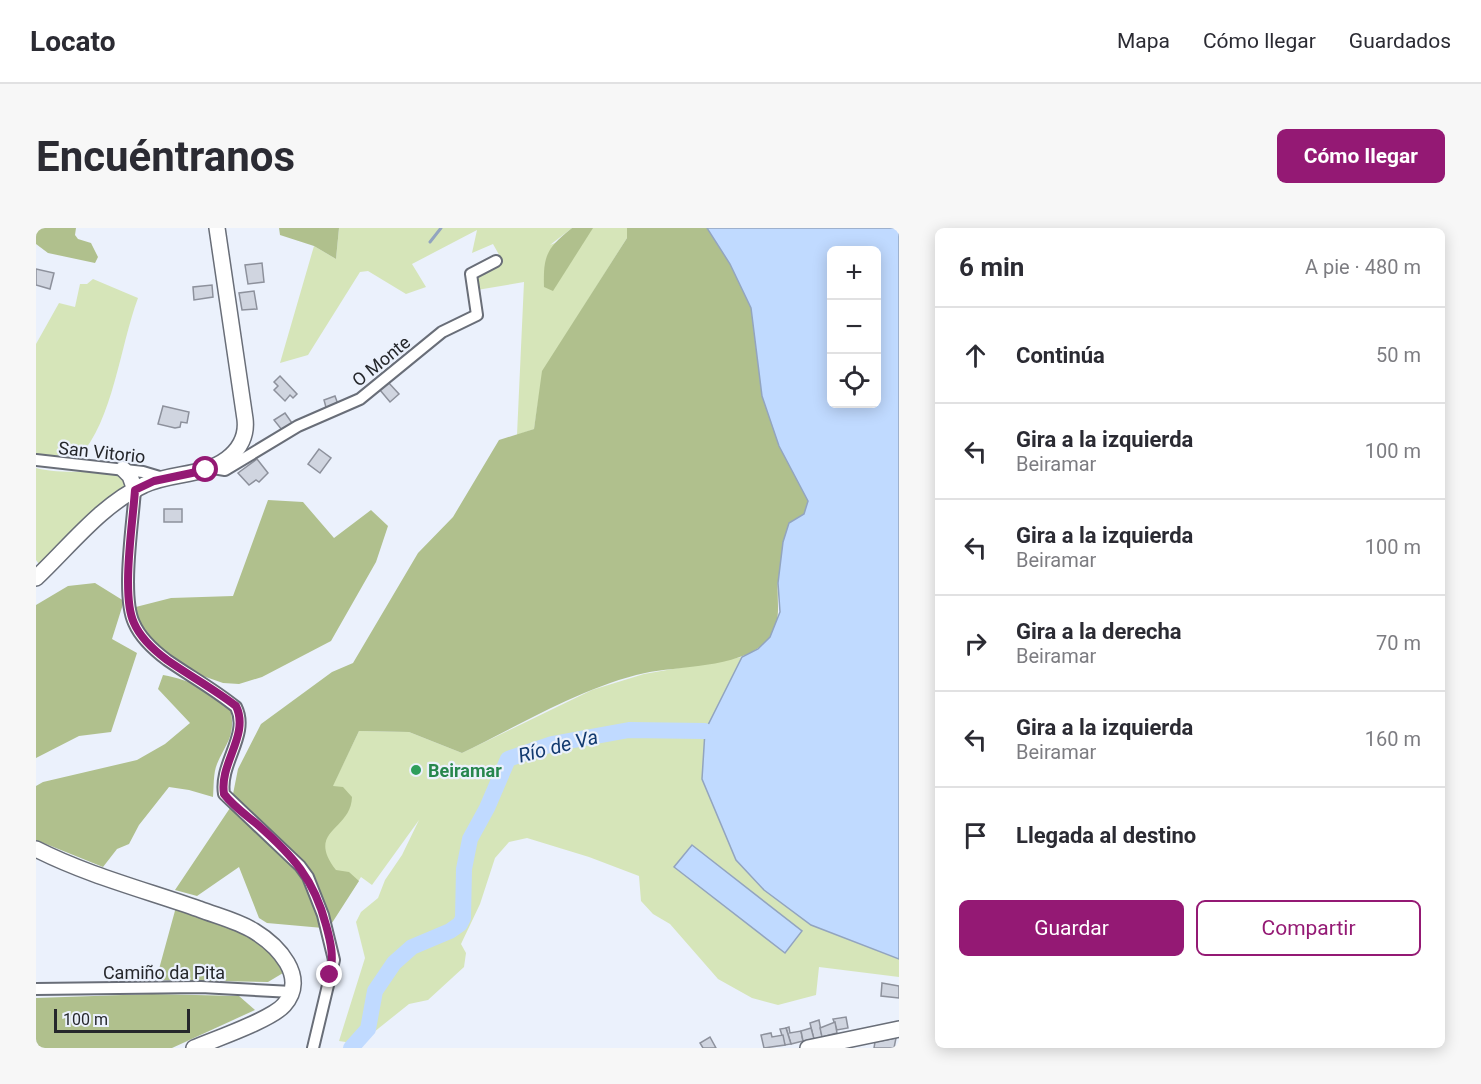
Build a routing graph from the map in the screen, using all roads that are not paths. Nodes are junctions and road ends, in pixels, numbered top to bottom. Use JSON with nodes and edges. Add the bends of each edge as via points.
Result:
{"nodes":[{"id":1,"x":217,"y":228,"type":"edge"},
{"id":2,"x":496,"y":261,"type":"dead end"},
{"id":3,"x":243,"y":438,"type":"junction"},
{"id":4,"x":258,"y":449,"type":"junction"},
{"id":5,"x":36,"y":460,"type":"edge"},
{"id":6,"x":213,"y":468,"type":"junction"},
{"id":7,"x":123,"y":469,"type":"junction"},
{"id":8,"x":164,"y":479,"type":"junction"},
{"id":9,"x":135,"y":490,"type":"junction"},
{"id":10,"x":36,"y":579,"type":"edge"},
{"id":11,"x":36,"y":849,"type":"edge"},
{"id":12,"x":36,"y":989,"type":"edge"},
{"id":13,"x":292,"y":992,"type":"junction"},
{"id":14,"x":899,"y":1029,"type":"edge"},
{"id":15,"x":194,"y":1048,"type":"edge"},
{"id":16,"x":313,"y":1048,"type":"edge"},
{"id":17,"x":808,"y":1048,"type":"edge"}],
"edges":[{"from":1,"to":3,"type":"street","via":[[245,419]]},
{"from":2,"to":4,"type":"street","name":"O Monte","via":[[471,274],[477,315],[442,333],[360,399],[298,426]]},
{"from":3,"to":4,"type":"street"},
{"from":3,"to":6,"type":"street","via":[[234,454]]},
{"from":4,"to":6,"type":"street","via":[[225,470]]},
{"from":5,"to":7,"type":"street","name":"San Vitorio"},
{"from":6,"to":8,"type":"street"},
{"from":7,"to":8,"type":"street","name":"San Vitorio"},
{"from":7,"to":9,"type":"street"},
{"from":8,"to":9,"type":"street"},
{"from":9,"to":10,"type":"street","via":[[116,502]]},
{"from":9,"to":16,"type":"street","via":[[129,579],[134,622],[166,659],[236,706],[241,728],[225,768],[224,794],[300,866],[323,915],[334,960]]},
{"from":11,"to":13,"type":"street","via":[[253,931],[272,944],[288,963]]},
{"from":12,"to":13,"type":"street","name":"Camiño da Pita","via":[[201,987]]},
{"from":13,"to":15,"type":"street","via":[[276,1011]]},
{"from":14,"to":17,"type":"street"}]}
